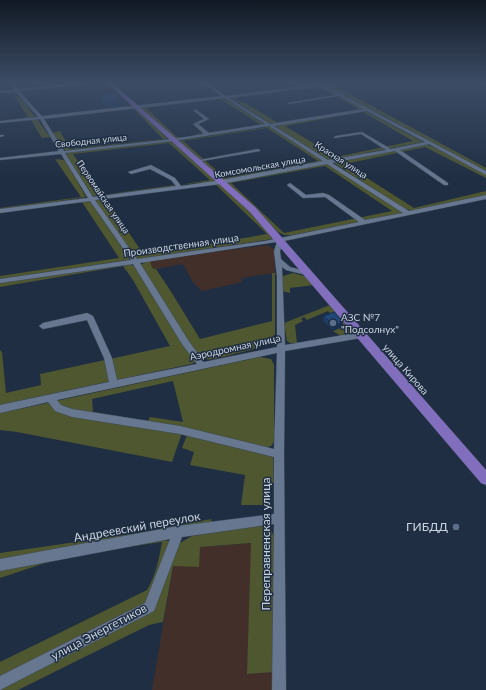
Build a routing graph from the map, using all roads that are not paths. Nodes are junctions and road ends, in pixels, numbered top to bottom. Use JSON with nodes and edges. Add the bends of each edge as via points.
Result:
{"nodes":[{"id":1,"x":38,"y":114,"type":"edge"},
{"id":2,"x":74,"y":114,"type":"edge"},
{"id":3,"x":145,"y":114,"type":"edge"},
{"id":4,"x":201,"y":114,"type":"edge"},
{"id":5,"x":253,"y":114,"type":"edge"},
{"id":6,"x":342,"y":114,"type":"edge"},
{"id":7,"x":375,"y":114,"type":"edge"},
{"id":8,"x":41,"y":118,"type":"junction"},
{"id":9,"x":0,"y":122,"type":"edge"},
{"id":10,"x":271,"y":126,"type":"junction"},
{"id":11,"x":208,"y":135,"type":"junction"},
{"id":12,"x":336,"y":138,"type":"dead end"},
{"id":13,"x":173,"y":140,"type":"junction"},
{"id":14,"x":429,"y":143,"type":"junction"},
{"id":15,"x":258,"y":150,"type":"dead end"},
{"id":16,"x":392,"y":150,"type":"junction"},
{"id":17,"x":62,"y":152,"type":"junction"},
{"id":18,"x":0,"y":159,"type":"edge"},
{"id":19,"x":196,"y":161,"type":"junction"},
{"id":20,"x":330,"y":162,"type":"junction"},
{"id":21,"x":131,"y":172,"type":"dead end"},
{"id":22,"x":486,"y":173,"type":"edge"},
{"id":23,"x":221,"y":182,"type":"junction"},
{"id":24,"x":446,"y":184,"type":"dead end"},
{"id":25,"x":290,"y":185,"type":"dead end"},
{"id":26,"x":179,"y":187,"type":"junction"},
{"id":27,"x":486,"y":197,"type":"edge"},
{"id":28,"x":91,"y":198,"type":"junction"},
{"id":29,"x":0,"y":211,"type":"edge"},
{"id":30,"x":409,"y":214,"type":"junction"},
{"id":31,"x":364,"y":223,"type":"junction"},
{"id":32,"x":281,"y":240,"type":"junction"},
{"id":33,"x":288,"y":249,"type":"junction"},
{"id":34,"x":277,"y":251,"type":"junction"},
{"id":35,"x":278,"y":260,"type":"junction"},
{"id":36,"x":135,"y":261,"type":"junction"},
{"id":37,"x":300,"y":262,"type":"junction"},
{"id":38,"x":288,"y":269,"type":"junction"},
{"id":39,"x":310,"y":274,"type":"junction"},
{"id":40,"x":280,"y":277,"type":"junction"},
{"id":41,"x":0,"y":281,"type":"edge"},
{"id":42,"x":43,"y":326,"type":"dead end"},
{"id":43,"x":361,"y":335,"type":"junction"},
{"id":44,"x":280,"y":349,"type":"junction"},
{"id":45,"x":202,"y":365,"type":"junction"},
{"id":46,"x":114,"y":385,"type":"junction"},
{"id":47,"x":50,"y":399,"type":"junction"},
{"id":48,"x":0,"y":409,"type":"edge"},
{"id":49,"x":279,"y":454,"type":"junction"},
{"id":50,"x":486,"y":479,"type":"edge"},
{"id":51,"x":280,"y":518,"type":"junction"},
{"id":52,"x":178,"y":532,"type":"junction"},
{"id":53,"x":0,"y":565,"type":"edge"},
{"id":54,"x":0,"y":683,"type":"edge"},
{"id":55,"x":279,"y":690,"type":"edge"}],
"edges":[{"from":1,"to":8,"type":"street","name":"Первомайская улица"},
{"from":2,"to":8,"type":"street"},
{"from":3,"to":13,"type":"main road","name":"улица Кирова"},
{"from":4,"to":11,"type":"street","via":[[207,119],[195,124]]},
{"from":5,"to":10,"type":"street","name":"Красная улица"},
{"from":6,"to":10,"type":"street","name":"Свободная улица"},
{"from":7,"to":14,"type":"street"},
{"from":8,"to":9,"type":"street"},
{"from":8,"to":17,"type":"street","name":"Первомайская улица"},
{"from":10,"to":11,"type":"street","name":"Свободная улица"},
{"from":10,"to":20,"type":"street","name":"Красная улица"},
{"from":11,"to":13,"type":"street","name":"Свободная улица"},
{"from":12,"to":16,"type":"street","via":[[362,132]]},
{"from":13,"to":17,"type":"street","name":"Свободная улица"},
{"from":13,"to":19,"type":"main road","name":"улица Кирова"},
{"from":14,"to":16,"type":"street","name":"Комсомольская улица"},
{"from":14,"to":22,"type":"street"},
{"from":15,"to":19,"type":"street"},
{"from":16,"to":20,"type":"street","name":"Комсомольская улица"},
{"from":16,"to":24,"type":"street"},
{"from":17,"to":18,"type":"street","name":"Свободная улица"},
{"from":17,"to":28,"type":"street","name":"Первомайская улица"},
{"from":19,"to":23,"type":"main road","name":"улица Кирова"},
{"from":20,"to":23,"type":"street","name":"Комсомольская улица"},
{"from":20,"to":30,"type":"street","name":"Красная улица"},
{"from":21,"to":26,"type":"street","via":[[154,168],[173,179]]},
{"from":23,"to":26,"type":"street","name":"Комсомольская улица"},
{"from":23,"to":32,"type":"main road","name":"улица Кирова","via":[[253,210]]},
{"from":25,"to":31,"type":"street","via":[[305,196],[327,196]]},
{"from":26,"to":28,"type":"street","name":"Комсомольская улица"},
{"from":27,"to":30,"type":"street","name":"Производственная улица"},
{"from":28,"to":29,"type":"street","name":"Комсомольская улица"},
{"from":28,"to":36,"type":"street","name":"Первомайская улица"},
{"from":30,"to":31,"type":"street","name":"Производственная улица"},
{"from":31,"to":32,"type":"street","name":"Производственная улица"},
{"from":32,"to":33,"type":"main road","name":"улица Кирова"},
{"from":32,"to":34,"type":"street"},
{"from":32,"to":36,"type":"street","name":"Производственная улица"},
{"from":33,"to":34,"type":"street"},
{"from":33,"to":37,"type":"main road","name":"улица Кирова"},
{"from":34,"to":35,"type":"street"},
{"from":35,"to":38,"type":"street"},
{"from":35,"to":40,"type":"street"},
{"from":36,"to":41,"type":"street","name":"Производственная улица"},
{"from":36,"to":45,"type":"street","name":"Первомайская улица"},
{"from":37,"to":38,"type":"street"},
{"from":37,"to":39,"type":"main road","name":"улица Кирова"},
{"from":38,"to":39,"type":"street"},
{"from":38,"to":40,"type":"street"},
{"from":39,"to":43,"type":"main road","name":"улица Кирова"},
{"from":40,"to":44,"type":"street"},
{"from":42,"to":46,"type":"street","via":[[87,316],[90,318],[108,358]]},
{"from":43,"to":44,"type":"street","name":"Аэродромная улица"},
{"from":43,"to":50,"type":"main road","name":"улица Кирова"},
{"from":44,"to":45,"type":"street","name":"Аэродромная улица"},
{"from":44,"to":49,"type":"street","name":"Переправненская улица"},
{"from":45,"to":46,"type":"street","name":"Аэродромная улица"},
{"from":46,"to":47,"type":"street","name":"Аэродромная улица"},
{"from":47,"to":48,"type":"street","name":"Аэродромная улица"},
{"from":47,"to":49,"type":"street","via":[[58,408],[72,413],[180,430]]},
{"from":49,"to":51,"type":"street","name":"Переправненская улица"},
{"from":51,"to":52,"type":"street","name":"Андреевский переулок"},
{"from":51,"to":55,"type":"street","name":"Переправненская улица"},
{"from":52,"to":53,"type":"street","name":"Андреевский переулок"},
{"from":52,"to":54,"type":"street","name":"улица Энергетиков","via":[[150,606]]}]}
